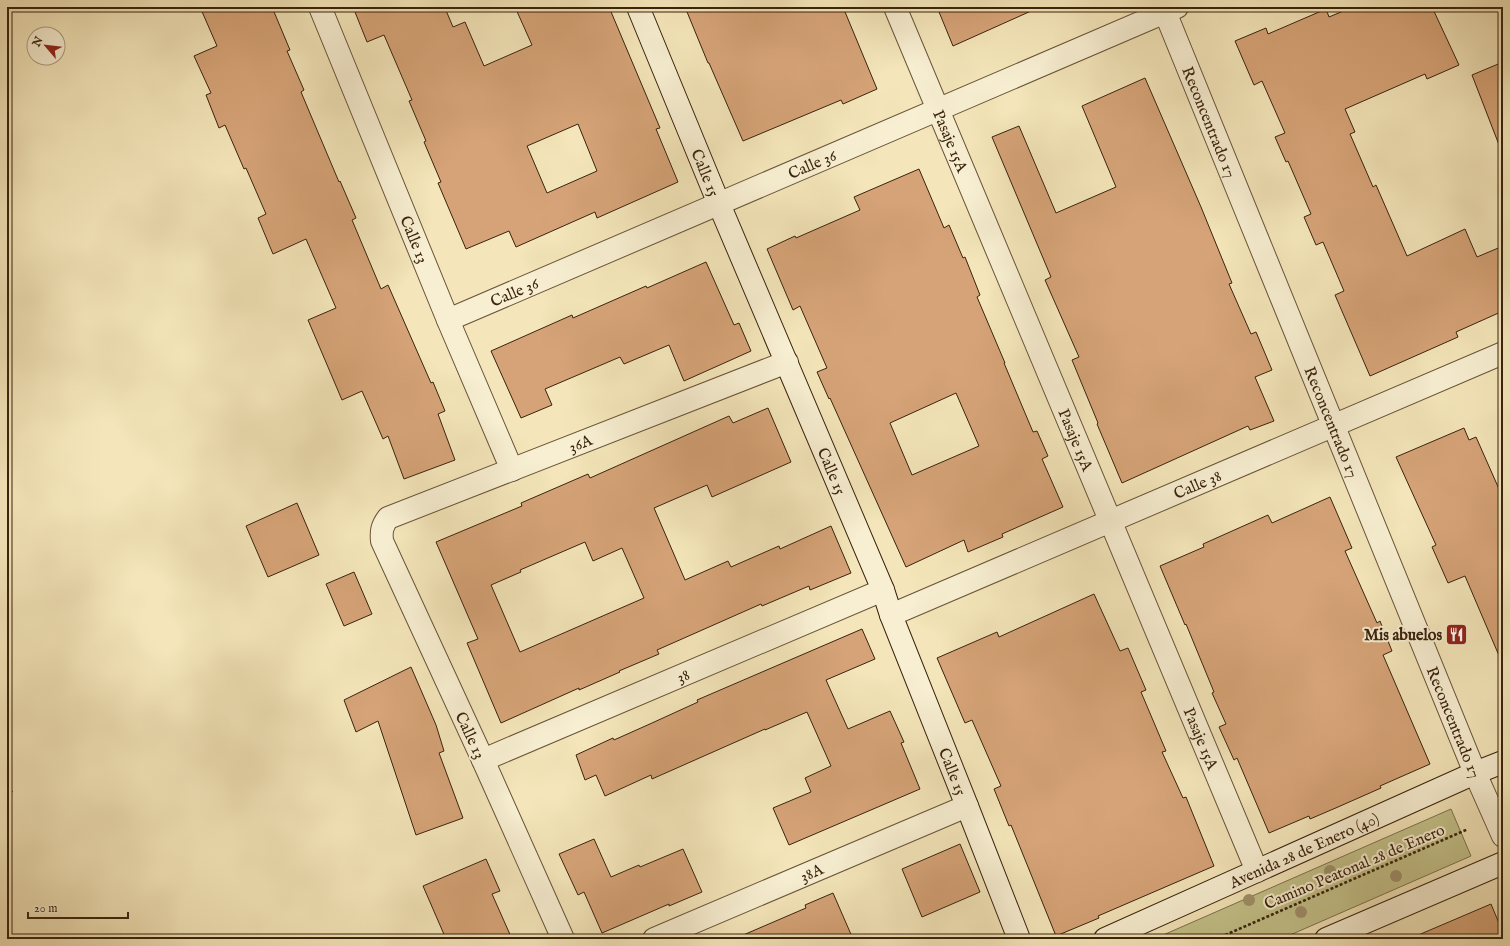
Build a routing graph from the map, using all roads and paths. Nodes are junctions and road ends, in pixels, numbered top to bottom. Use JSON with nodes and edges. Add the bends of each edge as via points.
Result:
{"nodes":[{"id":1,"x":320,"y":7,"type":"edge"},
{"id":2,"x":638,"y":7,"type":"edge"},
{"id":3,"x":895,"y":7,"type":"edge"},
{"id":4,"x":1168,"y":9,"type":"edge"},
{"id":5,"x":938,"y":109,"type":"junction"},
{"id":6,"x":719,"y":204,"type":"junction"},
{"id":7,"x":448,"y":320,"type":"junction"},
{"id":8,"x":1503,"y":353,"type":"edge"},
{"id":9,"x":787,"y":362,"type":"junction"},
{"id":10,"x":1333,"y":426,"type":"junction"},
{"id":11,"x":512,"y":470,"type":"junction"},
{"id":12,"x":1110,"y":521,"type":"junction"},
{"id":13,"x":381,"y":531,"type":"joint"},
{"id":14,"x":884,"y":590,"type":"junction"},
{"id":15,"x":891,"y":615,"type":"junction"},
{"id":16,"x":483,"y":760,"type":"junction"},
{"id":17,"x":1503,"y":762,"type":"edge"},
{"id":18,"x":1475,"y":773,"type":"junction"},
{"id":19,"x":7,"y":782,"type":"edge"},
{"id":20,"x":7,"y":800,"type":"edge"},
{"id":21,"x":968,"y":806,"type":"junction"},
{"id":22,"x":1499,"y":827,"type":"edge"},
{"id":23,"x":1503,"y":863,"type":"edge"},
{"id":24,"x":1257,"y":871,"type":"junction"},
{"id":25,"x":563,"y":939,"type":"edge"},
{"id":26,"x":654,"y":939,"type":"edge"},
{"id":27,"x":1019,"y":939,"type":"edge"},
{"id":28,"x":1105,"y":939,"type":"edge"},
{"id":29,"x":1216,"y":939,"type":"edge"},
{"id":30,"x":1326,"y":939,"type":"edge"}],
"edges":[{"from":1,"to":7,"type":"street","name":"Calle 13"},
{"from":2,"to":6,"type":"street","name":"Calle 15"},
{"from":3,"to":5,"type":"street","name":"Pasaje 15A"},
{"from":4,"to":5,"type":"street","name":"Calle 36"},
{"from":4,"to":10,"type":"street","name":"Reconcentrado 17"},
{"from":5,"to":6,"type":"street","name":"Calle 36"},
{"from":5,"to":12,"type":"street","name":"Pasaje 15A"},
{"from":6,"to":7,"type":"street","name":"Calle 36"},
{"from":6,"to":9,"type":"street","name":"Calle 15"},
{"from":7,"to":11,"type":"street","name":"Calle 13"},
{"from":8,"to":10,"type":"street","name":"Calle 38"},
{"from":9,"to":11,"type":"street","name":"36A"},
{"from":9,"to":14,"type":"street","name":"Calle 15"},
{"from":10,"to":12,"type":"street","name":"Calle 38"},
{"from":10,"to":18,"type":"street","name":"Reconcentrado 17"},
{"from":11,"to":13,"type":"street","name":"36A","via":[[388,518]]},
{"from":12,"to":15,"type":"street","name":"Calle 38"},
{"from":12,"to":24,"type":"street","name":"Pasaje 15A"},
{"from":13,"to":16,"type":"street","name":"Calle 13","via":[[382,542]]},
{"from":14,"to":15,"type":"street","name":"Calle 15"},
{"from":14,"to":16,"type":"street","name":"38"},
{"from":15,"to":21,"type":"street","name":"Calle 15"},
{"from":16,"to":25,"type":"street","name":"Calle 13"},
{"from":17,"to":18,"type":"street","name":"Avenida 28 de Enero (40)"},
{"from":18,"to":22,"type":"street","name":"Reconcentrado 17"},
{"from":18,"to":24,"type":"street","name":"Avenida 28 de Enero (40)"},
{"from":19,"to":20,"type":"path","via":[[12,790]]},
{"from":21,"to":26,"type":"street","name":"38A"},
{"from":21,"to":27,"type":"street","name":"Calle 15"},
{"from":22,"to":29,"type":"path","name":"Camino Peatonal 28 de Enero"},
{"from":23,"to":30,"type":"street"},
{"from":24,"to":28,"type":"street","name":"Avenida 28 de Enero (40)"}]}
